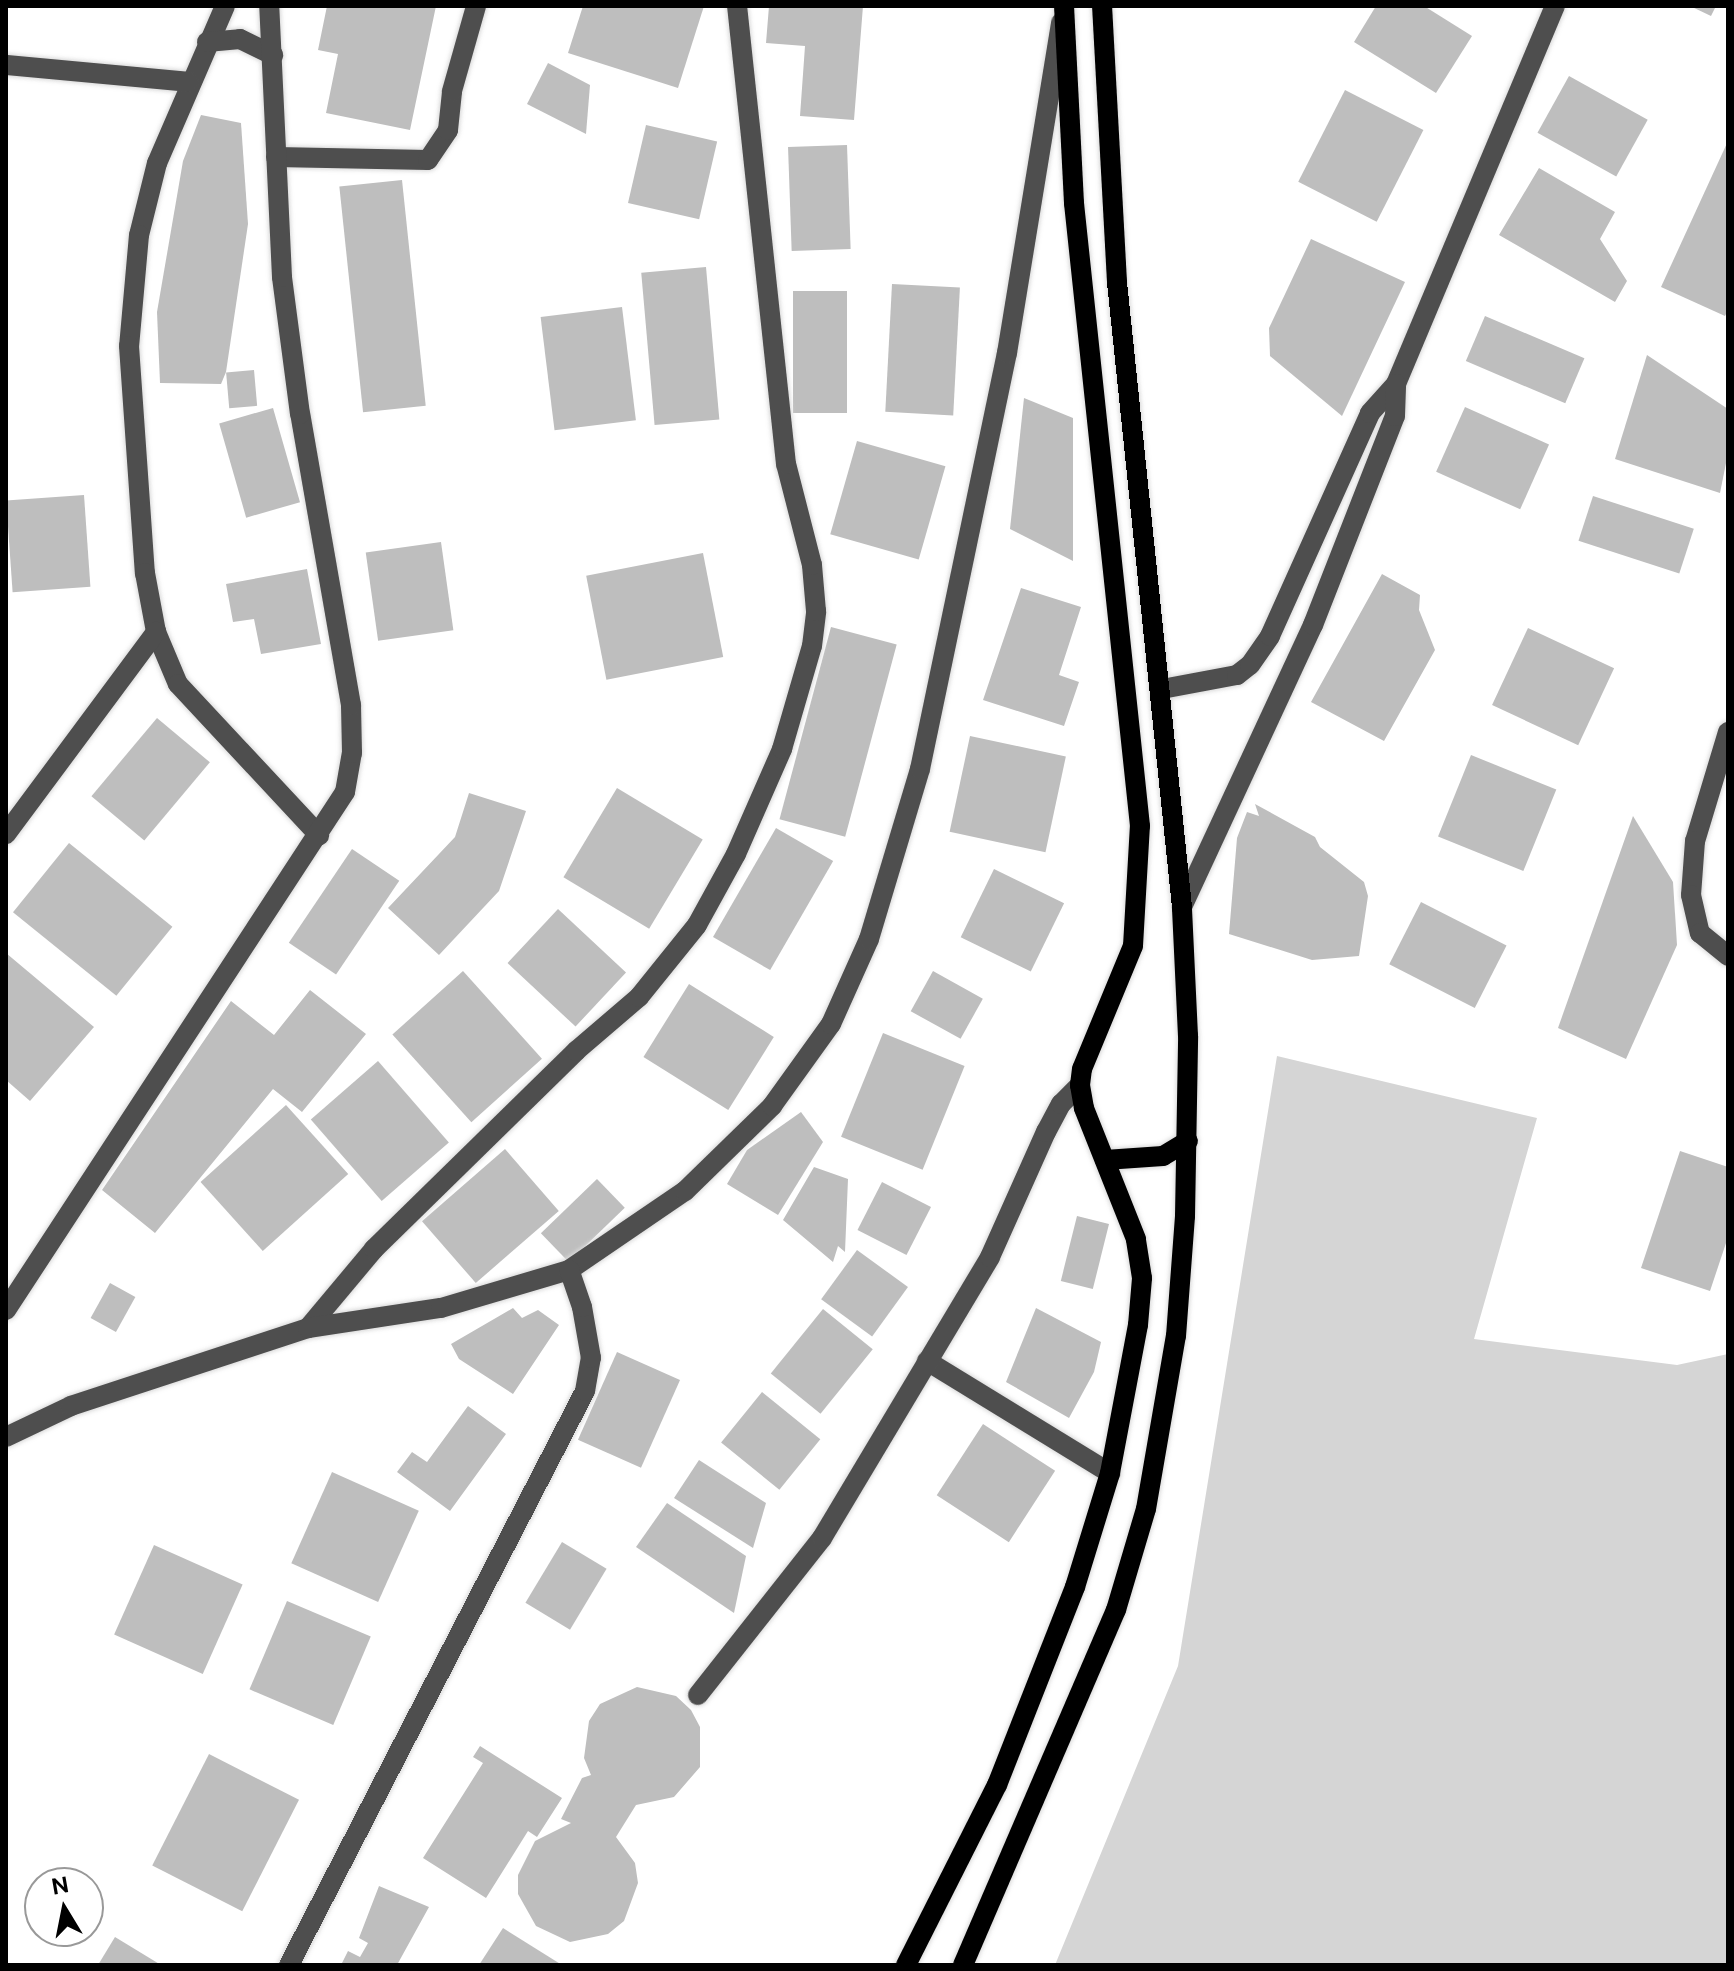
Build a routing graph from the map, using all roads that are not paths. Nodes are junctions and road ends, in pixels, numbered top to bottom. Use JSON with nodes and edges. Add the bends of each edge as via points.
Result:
{"nodes":[{"id":1,"x":225,"y":6,"type":"edge"},
{"id":2,"x":269,"y":6,"type":"edge"},
{"id":3,"x":476,"y":6,"type":"edge"},
{"id":4,"x":737,"y":6,"type":"edge"},
{"id":5,"x":1064,"y":6,"type":"edge"},
{"id":6,"x":1102,"y":6,"type":"edge"},
{"id":7,"x":1555,"y":6,"type":"edge"},
{"id":8,"x":207,"y":42,"type":"junction"},
{"id":9,"x":273,"y":55,"type":"junction"},
{"id":10,"x":6,"y":65,"type":"edge"},
{"id":11,"x":188,"y":82,"type":"junction"},
{"id":12,"x":276,"y":157,"type":"junction"},
{"id":13,"x":1396,"y":384,"type":"junction"},
{"id":14,"x":156,"y":632,"type":"junction"},
{"id":15,"x":1162,"y":689,"type":"junction"},
{"id":16,"x":1728,"y":732,"type":"edge"},
{"id":17,"x":6,"y":834,"type":"edge"},
{"id":18,"x":319,"y":835,"type":"junction"},
{"id":19,"x":1182,"y":907,"type":"junction"},
{"id":20,"x":1728,"y":956,"type":"edge"},
{"id":21,"x":1080,"y":1085,"type":"junction"},
{"id":22,"x":1188,"y":1141,"type":"junction"},
{"id":23,"x":1105,"y":1160,"type":"junction"},
{"id":24,"x":569,"y":1270,"type":"junction"},
{"id":25,"x":6,"y":1310,"type":"edge"},
{"id":26,"x":308,"y":1328,"type":"junction"},
{"id":27,"x":927,"y":1361,"type":"junction"},
{"id":28,"x":6,"y":1437,"type":"edge"},
{"id":29,"x":1110,"y":1473,"type":"junction"},
{"id":30,"x":698,"y":1695,"type":"dead end"},
{"id":31,"x":289,"y":1965,"type":"edge"},
{"id":32,"x":906,"y":1965,"type":"edge"},
{"id":33,"x":963,"y":1965,"type":"edge"}],
"edges":[{"from":1,"to":8,"type":"street"},
{"from":2,"to":9,"type":"street"},
{"from":3,"to":12,"type":"street","via":[[452,91],[448,130],[428,160]]},
{"from":4,"to":26,"type":"street","via":[[786,464],[812,565],[816,611],[812,646],[782,749],[736,854],[697,925],[639,997],[576,1051],[374,1249]]},
{"from":5,"to":21,"type":"main road","via":[[1074,203],[1140,826],[1133,946]]},
{"from":5,"to":24,"type":"street","via":[[1007,353],[920,769],[869,939],[831,1024],[772,1106],[685,1191]]},
{"from":6,"to":15,"type":"main road","via":[[1117,282]]},
{"from":7,"to":13,"type":"street"},
{"from":8,"to":9,"type":"street","via":[[240,39]]},
{"from":8,"to":11,"type":"street"},
{"from":9,"to":12,"type":"street"},
{"from":10,"to":11,"type":"street"},
{"from":11,"to":14,"type":"street","via":[[157,163],[139,235],[129,346],[145,573]]},
{"from":12,"to":18,"type":"street","via":[[282,277],[300,414],[351,705],[352,753],[345,792]]},
{"from":13,"to":15,"type":"street","via":[[1370,413],[1270,636],[1250,665],[1237,675]]},
{"from":13,"to":19,"type":"street","via":[[1395,416],[1313,625]]},
{"from":14,"to":17,"type":"street"},
{"from":14,"to":18,"type":"street","via":[[178,684]]},
{"from":15,"to":19,"type":"main road"},
{"from":16,"to":20,"type":"street","via":[[1695,841],[1691,895],[1700,933]]},
{"from":18,"to":25,"type":"street","via":[[78,1192]]},
{"from":19,"to":22,"type":"main road"},
{"from":21,"to":23,"type":"main road"},
{"from":21,"to":27,"type":"street","via":[[1061,1104],[990,1257]]},
{"from":22,"to":23,"type":"main road","via":[[1163,1156]]},
{"from":22,"to":33,"type":"main road","via":[[1176,1336],[1146,1509],[1116,1610]]},
{"from":23,"to":29,"type":"main road","via":[[1129,1211],[1142,1278]]},
{"from":24,"to":26,"type":"street","via":[[441,1308]]},
{"from":24,"to":31,"type":"street","via":[[591,1358],[585,1391]]},
{"from":26,"to":28,"type":"street","via":[[71,1406]]},
{"from":27,"to":29,"type":"street"},
{"from":27,"to":30,"type":"street","via":[[822,1538]]},
{"from":29,"to":32,"type":"main road","via":[[1075,1587],[1003,1771]]}]}
